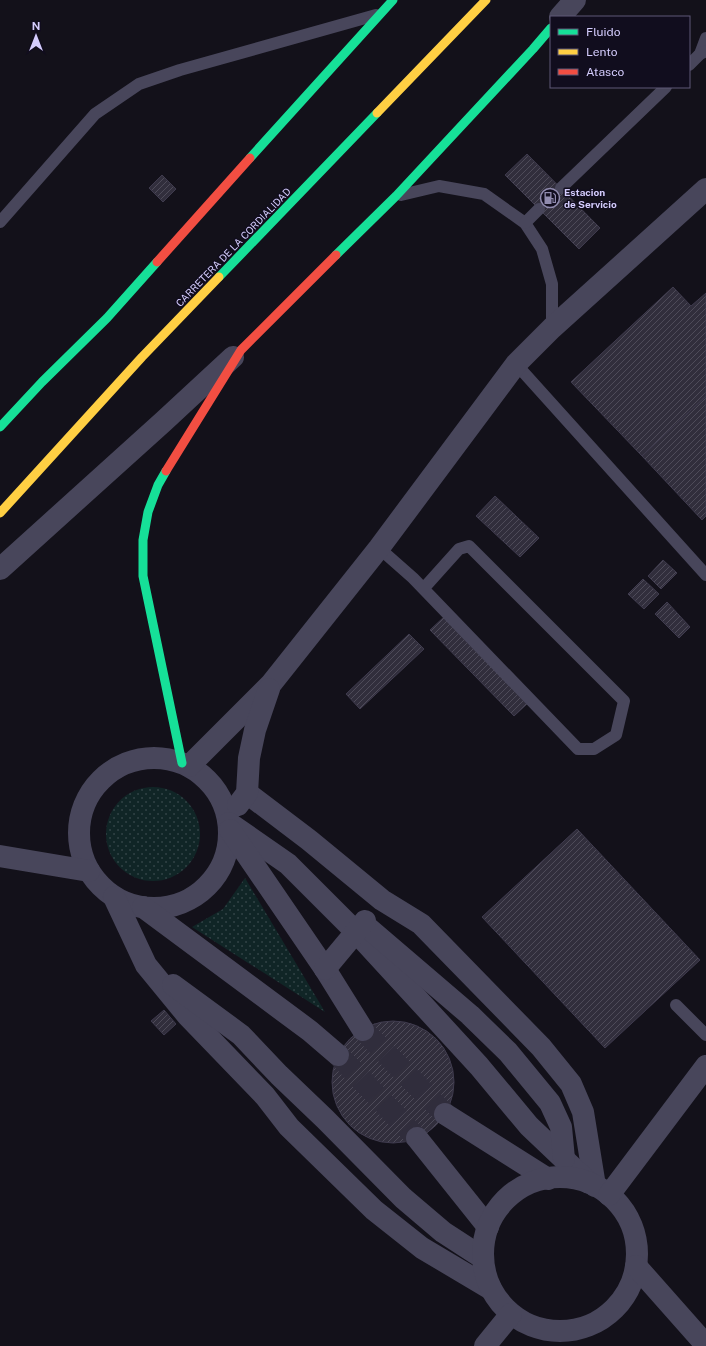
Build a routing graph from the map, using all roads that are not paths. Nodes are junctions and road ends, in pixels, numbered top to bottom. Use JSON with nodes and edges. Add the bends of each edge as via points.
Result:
{"nodes":[{"id":1,"x":393,"y":0,"type":"edge"},
{"id":2,"x":486,"y":0,"type":"edge"},
{"id":3,"x":575,"y":0,"type":"edge"},
{"id":4,"x":379,"y":14,"type":"junction"},
{"id":5,"x":561,"y":16,"type":"edge"},
{"id":6,"x":550,"y":29,"type":"edge"},
{"id":7,"x":706,"y":38,"type":"edge"},
{"id":8,"x":703,"y":52,"type":"edge"},
{"id":9,"x":690,"y":64,"type":"edge"},
{"id":10,"x":665,"y":88,"type":"edge"},
{"id":11,"x":561,"y":188,"type":"dead end"},
{"id":12,"x":706,"y":189,"type":"edge"},
{"id":13,"x":396,"y":196,"type":"junction"},
{"id":14,"x":539,"y":209,"type":"dead end"},
{"id":15,"x":0,"y":222,"type":"edge"},
{"id":16,"x":525,"y":223,"type":"junction"},
{"id":17,"x":552,"y":328,"type":"junction"},
{"id":18,"x":241,"y":350,"type":"junction"},
{"id":19,"x":516,"y":364,"type":"junction"},
{"id":20,"x":0,"y":427,"type":"edge"},
{"id":21,"x":0,"y":513,"type":"edge"},
{"id":22,"x":378,"y":548,"type":"junction"},
{"id":23,"x":0,"y":569,"type":"edge"},
{"id":24,"x":706,"y":575,"type":"edge"},
{"id":25,"x":424,"y":588,"type":"junction"},
{"id":26,"x":271,"y":684,"type":"junction"},
{"id":27,"x":186,"y":764,"type":"junction"},
{"id":28,"x":247,"y":793,"type":"junction"},
{"id":29,"x":229,"y":824,"type":"junction"},
{"id":30,"x":0,"y":856,"type":"edge"},
{"id":31,"x":89,"y":871,"type":"junction"},
{"id":32,"x":114,"y":897,"type":"junction"},
{"id":33,"x":382,"y":900,"type":"junction"},
{"id":34,"x":143,"y":907,"type":"junction"},
{"id":35,"x":360,"y":928,"type":"junction"},
{"id":36,"x":146,"y":965,"type":"junction"},
{"id":37,"x":325,"y":969,"type":"junction"},
{"id":38,"x":676,"y":1006,"type":"dead end"},
{"id":39,"x":363,"y":1030,"type":"tunnel mouth"},
{"id":40,"x":706,"y":1035,"type":"edge"},
{"id":41,"x":338,"y":1055,"type":"tunnel mouth"},
{"id":42,"x":706,"y":1066,"type":"edge"},
{"id":43,"x":445,"y":1114,"type":"tunnel mouth"},
{"id":44,"x":418,"y":1138,"type":"tunnel mouth"},
{"id":45,"x":564,"y":1159,"type":"junction"},
{"id":46,"x":548,"y":1178,"type":"junction"},
{"id":47,"x":597,"y":1188,"type":"junction"},
{"id":48,"x":488,"y":1227,"type":"junction"},
{"id":49,"x":483,"y":1258,"type":"junction"},
{"id":50,"x":636,"y":1266,"type":"junction"},
{"id":51,"x":491,"y":1289,"type":"junction"},
{"id":52,"x":511,"y":1314,"type":"junction"},
{"id":53,"x":556,"y":1331,"type":"junction"},
{"id":54,"x":706,"y":1345,"type":"edge"},
{"id":55,"x":485,"y":1346,"type":"edge"},
{"id":56,"x":572,"y":1346,"type":"edge"}],
"edges":[{"from":1,"to":4,"type":"main road"},
{"from":2,"to":21,"type":"main road","name":"CARRETERA DE LA CORDIALIDAD","via":[[142,357]]},
{"from":3,"to":5,"type":"street"},
{"from":4,"to":15,"type":"lane","via":[[139,84],[95,114]]},
{"from":4,"to":20,"type":"main road","via":[[107,318]]},
{"from":6,"to":13,"type":"main road"},
{"from":7,"to":8,"type":"lane"},
{"from":8,"to":9,"type":"lane"},
{"from":10,"to":11,"type":"lane"},
{"from":12,"to":17,"type":"street"},
{"from":13,"to":16,"type":"lane","via":[[439,186],[484,194]]},
{"from":13,"to":18,"type":"main road"},
{"from":14,"to":16,"type":"lane"},
{"from":16,"to":17,"type":"lane","via":[[542,249],[552,284]]},
{"from":17,"to":19,"type":"street"},
{"from":18,"to":23,"type":"street"},
{"from":18,"to":27,"type":"main road","via":[[158,485],[148,512],[143,540],[143,576]]},
{"from":19,"to":22,"type":"street"},
{"from":19,"to":24,"type":"lane"},
{"from":22,"to":25,"type":"lane"},
{"from":22,"to":26,"type":"street"},
{"from":25,"to":25,"type":"lane","via":[[459,549],[469,546],[624,701],[616,735],[594,749],[578,749]]},
{"from":26,"to":27,"type":"street"},
{"from":26,"to":28,"type":"street","via":[[255,730],[249,758]]},
{"from":27,"to":29,"type":"street","via":[[210,782],[219,793],[225,805]]},
{"from":27,"to":31,"type":"street","via":[[164,758],[146,758],[111,771],[97,784],[87,799],[80,817],[80,842]]},
{"from":28,"to":29,"type":"street"},
{"from":28,"to":33,"type":"street"},
{"from":29,"to":34,"type":"street","via":[[229,845],[225,859],[210,884],[179,903],[158,908]]},
{"from":29,"to":35,"type":"street","via":[[288,864]]},
{"from":29,"to":37,"type":"street"},
{"from":30,"to":31,"type":"street"},
{"from":31,"to":32,"type":"street"},
{"from":32,"to":34,"type":"street"},
{"from":32,"to":36,"type":"street"},
{"from":33,"to":35,"type":"street"},
{"from":33,"to":47,"type":"street","via":[[421,924],[541,1047],[571,1084],[583,1112]]},
{"from":34,"to":41,"type":"street","via":[[310,1031]]},
{"from":35,"to":37,"type":"street"},
{"from":35,"to":45,"type":"street","via":[[529,1126]]},
{"from":35,"to":45,"type":"street","via":[[470,1015],[508,1052],[550,1103],[561,1127]]},
{"from":36,"to":49,"type":"street","via":[[241,1035],[403,1198],[443,1232]]},
{"from":36,"to":51,"type":"street","via":[[188,1015],[265,1096],[290,1128],[374,1210],[422,1248]]},
{"from":37,"to":39,"type":"street"},
{"from":38,"to":40,"type":"lane"},
{"from":42,"to":47,"type":"street"},
{"from":43,"to":46,"type":"street"},
{"from":44,"to":48,"type":"street"},
{"from":45,"to":47,"type":"street"},
{"from":46,"to":47,"type":"street","via":[[576,1179]]},
{"from":46,"to":48,"type":"street","via":[[518,1190],[505,1200],[495,1212]]},
{"from":47,"to":50,"type":"street","via":[[620,1206],[628,1219],[637,1250]]},
{"from":48,"to":49,"type":"street"},
{"from":49,"to":51,"type":"street","via":[[485,1274]]},
{"from":50,"to":53,"type":"street","via":[[632,1282],[624,1296],[602,1318],[572,1330]]},
{"from":50,"to":54,"type":"street"},
{"from":51,"to":52,"type":"street"},
{"from":52,"to":53,"type":"street","via":[[540,1328]]},
{"from":52,"to":55,"type":"street"},
{"from":53,"to":56,"type":"street"}]}
